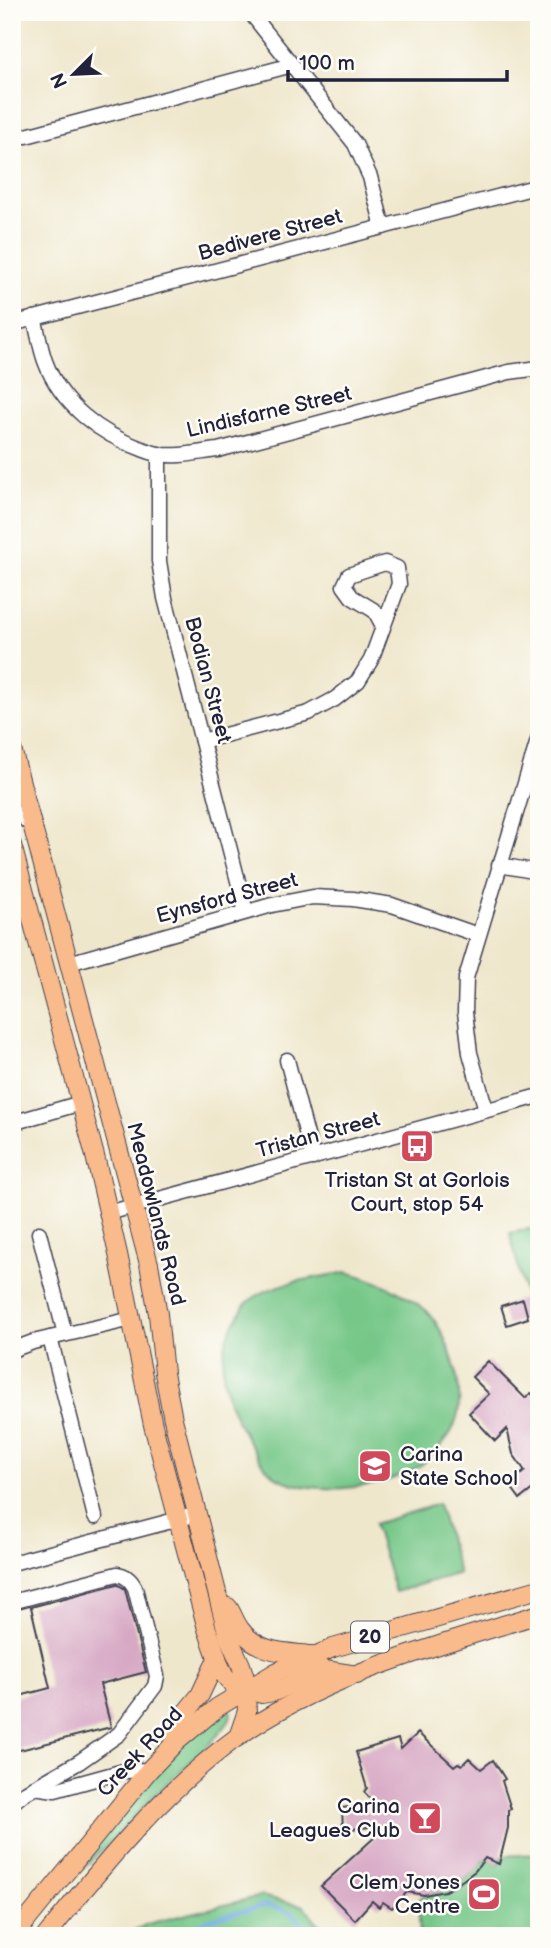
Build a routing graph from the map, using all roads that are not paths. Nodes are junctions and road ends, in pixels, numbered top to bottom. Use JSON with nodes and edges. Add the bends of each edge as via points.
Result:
{"nodes":[{"id":1,"x":250,"y":12,"type":"edge"},
{"id":2,"x":292,"y":65,"type":"junction"},
{"id":3,"x":26,"y":136,"type":"dead end"},
{"id":4,"x":539,"y":186,"type":"edge"},
{"id":5,"x":383,"y":227,"type":"junction"},
{"id":6,"x":34,"y":318,"type":"junction"},
{"id":7,"x":12,"y":324,"type":"edge"},
{"id":8,"x":539,"y":368,"type":"edge"},
{"id":9,"x":159,"y":454,"type":"junction"},
{"id":10,"x":383,"y":626,"type":"junction"},
{"id":11,"x":539,"y":737,"type":"edge"},
{"id":12,"x":202,"y":741,"type":"junction"},
{"id":13,"x":12,"y":749,"type":"edge"},
{"id":14,"x":12,"y":783,"type":"edge"},
{"id":15,"x":12,"y":795,"type":"edge"},
{"id":16,"x":12,"y":812,"type":"edge"},
{"id":17,"x":33,"y":829,"type":"junction"},
{"id":18,"x":12,"y":845,"type":"edge"},
{"id":19,"x":499,"y":866,"type":"junction"},
{"id":20,"x":539,"y":872,"type":"edge"},
{"id":21,"x":246,"y":912,"type":"junction"},
{"id":22,"x":478,"y":935,"type":"junction"},
{"id":23,"x":69,"y":963,"type":"junction"},
{"id":24,"x":287,"y":1060,"type":"dead end"},
{"id":25,"x":539,"y":1096,"type":"edge"},
{"id":26,"x":81,"y":1103,"type":"junction"},
{"id":27,"x":486,"y":1110,"type":"junction"},
{"id":28,"x":12,"y":1123,"type":"edge"},
{"id":29,"x":313,"y":1158,"type":"junction"},
{"id":30,"x":133,"y":1207,"type":"junction"},
{"id":31,"x":108,"y":1213,"type":"junction"},
{"id":32,"x":39,"y":1233,"type":"dead end"},
{"id":33,"x":132,"y":1319,"type":"junction"},
{"id":34,"x":58,"y":1336,"type":"junction"},
{"id":35,"x":12,"y":1350,"type":"edge"},
{"id":36,"x":198,"y":1514,"type":"junction"},
{"id":37,"x":95,"y":1517,"type":"dead end"},
{"id":38,"x":178,"y":1519,"type":"junction"},
{"id":39,"x":12,"y":1563,"type":"edge"},
{"id":40,"x":539,"y":1589,"type":"edge"},
{"id":41,"x":219,"y":1601,"type":"junction"},
{"id":42,"x":12,"y":1602,"type":"edge"},
{"id":43,"x":539,"y":1614,"type":"edge"},
{"id":44,"x":314,"y":1655,"type":"junction"},
{"id":45,"x":218,"y":1659,"type":"junction"},
{"id":46,"x":357,"y":1675,"type":"junction"},
{"id":47,"x":246,"y":1690,"type":"junction"},
{"id":48,"x":238,"y":1737,"type":"junction"},
{"id":49,"x":176,"y":1741,"type":"junction"},
{"id":50,"x":149,"y":1770,"type":"junction"},
{"id":51,"x":34,"y":1787,"type":"junction"},
{"id":52,"x":12,"y":1803,"type":"edge"},
{"id":53,"x":14,"y":1936,"type":"edge"},
{"id":54,"x":46,"y":1936,"type":"edge"}],
"edges":[{"from":1,"to":2,"type":"street"},
{"from":2,"to":3,"type":"street"},
{"from":2,"to":5,"type":"street","via":[[355,144],[370,177]]},
{"from":4,"to":5,"type":"street","name":"Bedivere Street"},
{"from":5,"to":6,"type":"street","name":"Bedivere Street"},
{"from":6,"to":7,"type":"street","name":"Bedivere Street"},
{"from":6,"to":9,"type":"street","name":"Lindisfarne Street","via":[[45,360],[76,409],[100,430]]},
{"from":8,"to":9,"type":"street","name":"Lindisfarne Street","via":[[509,372],[218,450]]},
{"from":9,"to":12,"type":"street","name":"Bodian Street","via":[[159,561]]},
{"from":10,"to":10,"type":"street","via":[[375,611],[352,597],[344,586],[349,575],[385,563],[397,568],[399,584]]},
{"from":10,"to":12,"type":"street","via":[[358,681],[335,699],[309,713]]},
{"from":11,"to":19,"type":"street"},
{"from":12,"to":21,"type":"street","name":"Bodian Street"},
{"from":13,"to":17,"type":"main road","name":"Meadowlands Road"},
{"from":14,"to":15,"type":"street"},
{"from":16,"to":17,"type":"street"},
{"from":17,"to":23,"type":"main road","name":"Meadowlands Road"},
{"from":18,"to":26,"type":"main road"},
{"from":19,"to":20,"type":"street"},
{"from":19,"to":22,"type":"street"},
{"from":21,"to":22,"type":"street","name":"Eynsford Street","via":[[313,897],[353,899],[392,905]]},
{"from":21,"to":23,"type":"street","name":"Eynsford Street"},
{"from":22,"to":27,"type":"street","via":[[466,978],[465,1012],[470,1053]]},
{"from":23,"to":30,"type":"main road","name":"Meadowlands Road"},
{"from":24,"to":29,"type":"street"},
{"from":25,"to":27,"type":"street","name":"Tristan Street"},
{"from":26,"to":28,"type":"street"},
{"from":26,"to":31,"type":"main road"},
{"from":27,"to":29,"type":"street","name":"Tristan Street"},
{"from":29,"to":30,"type":"street","name":"Tristan Street"},
{"from":30,"to":31,"type":"street","name":"Tristan Street"},
{"from":30,"to":36,"type":"main road","name":"Meadowlands Road","via":[[155,1293],[167,1393]]},
{"from":31,"to":33,"type":"main road"},
{"from":32,"to":34,"type":"street"},
{"from":33,"to":34,"type":"street"},
{"from":33,"to":38,"type":"main road"},
{"from":34,"to":35,"type":"street"},
{"from":34,"to":37,"type":"street"},
{"from":36,"to":38,"type":"street"},
{"from":36,"to":41,"type":"main road","name":"Meadowlands Road"},
{"from":38,"to":39,"type":"street"},
{"from":38,"to":45,"type":"main road"},
{"from":40,"to":44,"type":"main road","name":"Creek Road","number":"20"},
{"from":41,"to":44,"type":"main road","via":[[230,1608],[235,1622],[253,1643],[274,1651]]},
{"from":41,"to":47,"type":"main road","name":"Meadowlands Road"},
{"from":42,"to":51,"type":"street","via":[[122,1574],[135,1588],[157,1676],[155,1686],[119,1734]]},
{"from":43,"to":46,"type":"main road","number":"20"},
{"from":44,"to":47,"type":"main road","name":"Creek Road","number":"20"},
{"from":45,"to":47,"type":"main road","via":[[228,1680]]},
{"from":45,"to":49,"type":"main road","via":[[200,1695],[177,1723]]},
{"from":46,"to":47,"type":"main road","via":[[325,1670],[268,1693]]},
{"from":46,"to":48,"type":"main road","number":"20","via":[[310,1695]]},
{"from":47,"to":48,"type":"main road","name":"Meadowlands Road","via":[[247,1711]]},
{"from":47,"to":49,"type":"main road","name":"Creek Road","number":"20"},
{"from":48,"to":54,"type":"main road","number":"20","via":[[150,1814]]},
{"from":49,"to":50,"type":"main road","name":"Creek Road","number":"20"},
{"from":50,"to":51,"type":"street","via":[[124,1771],[55,1790]]},
{"from":50,"to":53,"type":"main road","name":"Creek Road","number":"20"},
{"from":51,"to":52,"type":"street"}]}
